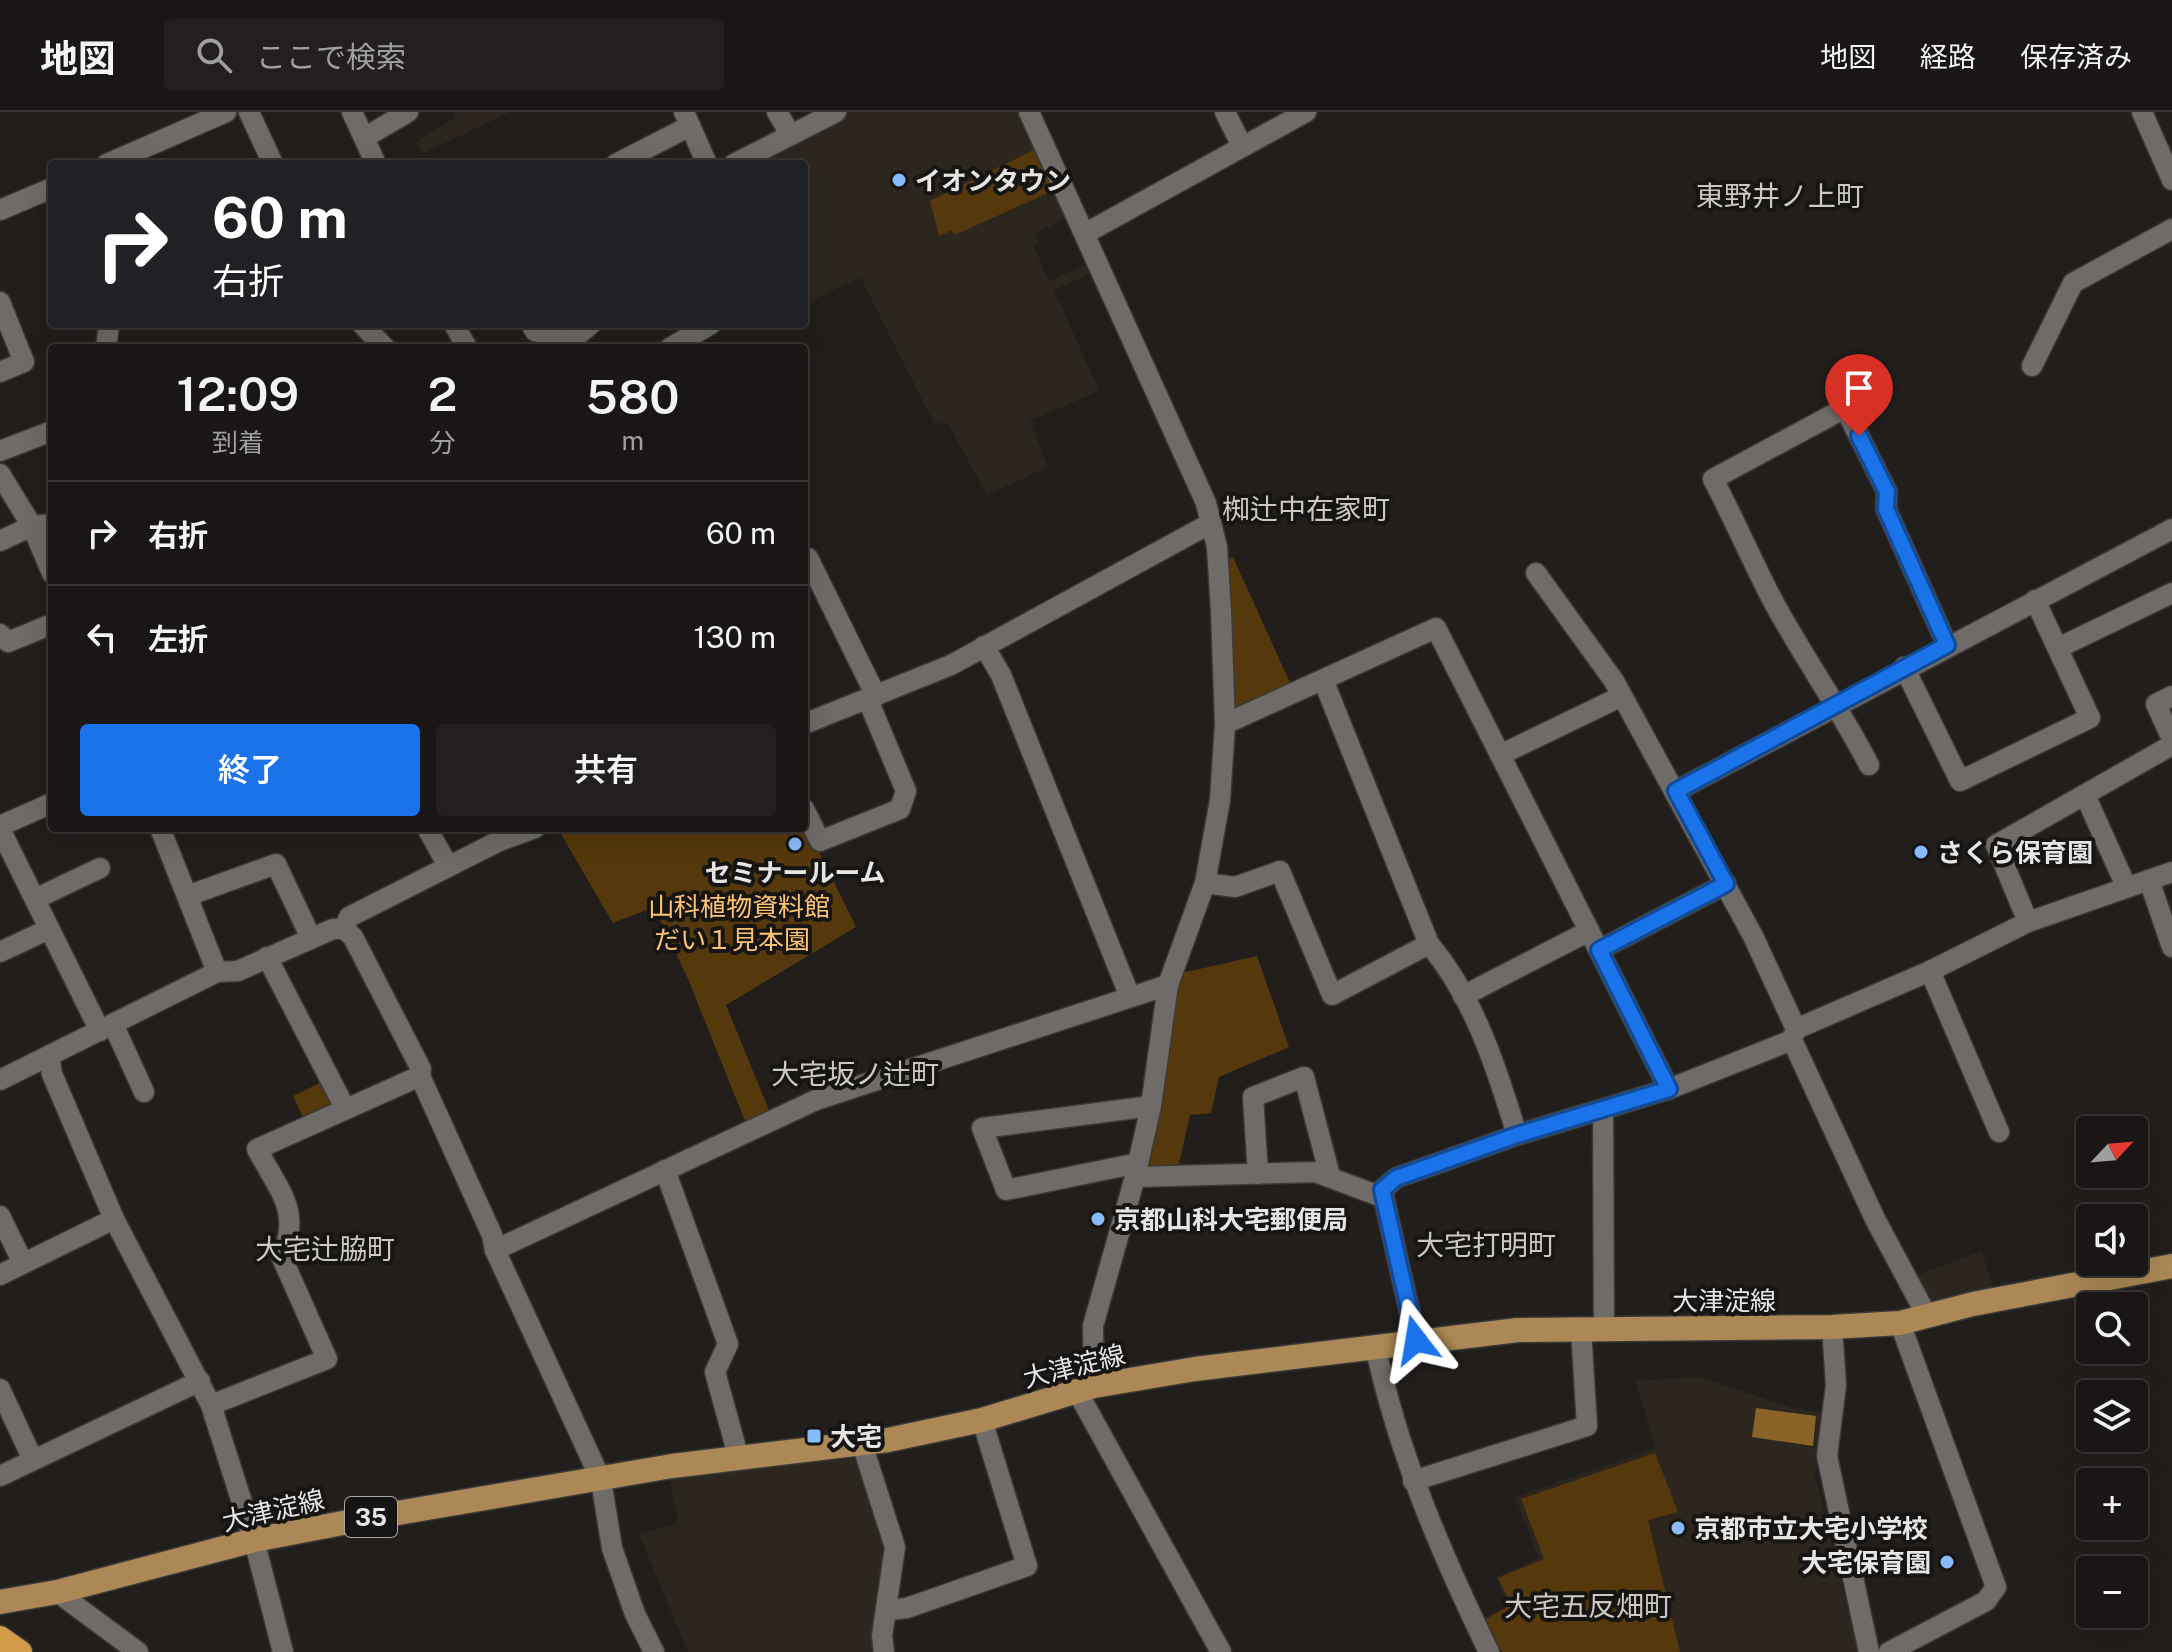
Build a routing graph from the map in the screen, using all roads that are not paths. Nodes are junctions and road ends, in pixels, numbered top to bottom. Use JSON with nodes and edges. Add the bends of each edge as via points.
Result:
{"nodes":[{"id":1,"x":226,"y":112,"type":"edge"},
{"id":2,"x":249,"y":112,"type":"edge"},
{"id":3,"x":352,"y":112,"type":"edge"},
{"id":4,"x":408,"y":112,"type":"edge"},
{"id":5,"x":777,"y":112,"type":"edge"},
{"id":6,"x":836,"y":112,"type":"edge"},
{"id":7,"x":1225,"y":112,"type":"edge"},
{"id":8,"x":1306,"y":112,"type":"edge"},
{"id":9,"x":2142,"y":112,"type":"edge"},
{"id":10,"x":1035,"y":114,"type":"edge"},
{"id":11,"x":687,"y":119,"type":"edge"},
{"id":12,"x":791,"y":135,"type":"junction"},
{"id":13,"x":364,"y":138,"type":"junction"},
{"id":14,"x":1242,"y":146,"type":"junction"},
{"id":15,"x":116,"y":160,"type":"edge"},
{"id":16,"x":271,"y":160,"type":"edge"},
{"id":17,"x":374,"y":160,"type":"edge"},
{"id":18,"x":631,"y":160,"type":"edge"},
{"id":19,"x":705,"y":160,"type":"edge"},
{"id":20,"x":742,"y":160,"type":"edge"},
{"id":21,"x":2172,"y":180,"type":"edge"},
{"id":22,"x":48,"y":190,"type":"edge"},
{"id":23,"x":0,"y":210,"type":"edge"},
{"id":24,"x":2172,"y":229,"type":"edge"},
{"id":25,"x":1086,"y":233,"type":"junction"},
{"id":26,"x":0,"y":302,"type":"edge"},
{"id":27,"x":366,"y":328,"type":"edge"},
{"id":28,"x":533,"y":328,"type":"edge"},
{"id":29,"x":586,"y":328,"type":"edge"},
{"id":30,"x":704,"y":328,"type":"edge"},
{"id":31,"x":381,"y":344,"type":"edge"},
{"id":32,"x":565,"y":344,"type":"edge"},
{"id":33,"x":677,"y":344,"type":"edge"},
{"id":34,"x":2032,"y":366,"type":"dead end"},
{"id":35,"x":0,"y":372,"type":"edge"},
{"id":36,"x":48,"y":433,"type":"edge"},
{"id":37,"x":0,"y":451,"type":"edge"},
{"id":38,"x":0,"y":474,"type":"edge"},
{"id":39,"x":1211,"y":523,"type":"junction"},
{"id":40,"x":42,"y":525,"type":"edge"},
{"id":41,"x":2172,"y":529,"type":"edge"},
{"id":42,"x":0,"y":541,"type":"edge"},
{"id":43,"x":48,"y":554,"type":"edge"},
{"id":44,"x":808,"y":558,"type":"edge"},
{"id":45,"x":1536,"y":573,"type":"dead end"},
{"id":46,"x":2172,"y":593,"type":"edge"},
{"id":47,"x":2035,"y":600,"type":"junction"},
{"id":48,"x":48,"y":626,"type":"edge"},
{"id":49,"x":0,"y":634,"type":"edge"},
{"id":50,"x":1947,"y":645,"type":"junction"},
{"id":51,"x":984,"y":646,"type":"junction"},
{"id":52,"x":2058,"y":648,"type":"junction"},
{"id":53,"x":1904,"y":667,"type":"junction"},
{"id":54,"x":1324,"y":682,"type":"junction"},
{"id":55,"x":1622,"y":696,"type":"junction"},
{"id":56,"x":2172,"y":696,"type":"edge"},
{"id":57,"x":872,"y":698,"type":"junction"},
{"id":58,"x":1836,"y":705,"type":"junction"},
{"id":59,"x":808,"y":722,"type":"edge"},
{"id":60,"x":1225,"y":724,"type":"junction"},
{"id":61,"x":2172,"y":739,"type":"edge"},
{"id":62,"x":2172,"y":745,"type":"edge"},
{"id":63,"x":1500,"y":755,"type":"junction"},
{"id":64,"x":1869,"y":765,"type":"dead end"},
{"id":65,"x":1676,"y":791,"type":"junction"},
{"id":66,"x":2085,"y":795,"type":"junction"},
{"id":67,"x":48,"y":805,"type":"edge"},
{"id":68,"x":808,"y":817,"type":"edge"},
{"id":69,"x":0,"y":828,"type":"edge"},
{"id":70,"x":162,"y":832,"type":"edge"},
{"id":71,"x":429,"y":832,"type":"edge"},
{"id":72,"x":504,"y":835,"type":"edge"},
{"id":73,"x":448,"y":866,"type":"junction"},
{"id":74,"x":100,"y":868,"type":"dead end"},
{"id":75,"x":2172,"y":872,"type":"edge"},
{"id":76,"x":2149,"y":880,"type":"junction"},
{"id":77,"x":1205,"y":883,"type":"junction"},
{"id":78,"x":1726,"y":884,"type":"junction"},
{"id":79,"x":2126,"y":886,"type":"junction"},
{"id":80,"x":187,"y":896,"type":"junction"},
{"id":81,"x":35,"y":899,"type":"junction"},
{"id":82,"x":2028,"y":922,"type":"junction"},
{"id":83,"x":49,"y":929,"type":"junction"},
{"id":84,"x":344,"y":929,"type":"junction"},
{"id":85,"x":1589,"y":931,"type":"junction"},
{"id":86,"x":311,"y":938,"type":"junction"},
{"id":87,"x":1429,"y":944,"type":"junction"},
{"id":88,"x":2172,"y":947,"type":"edge"},
{"id":89,"x":1599,"y":950,"type":"junction"},
{"id":90,"x":0,"y":952,"type":"edge"},
{"id":91,"x":267,"y":957,"type":"junction"},
{"id":92,"x":1930,"y":971,"type":"junction"},
{"id":93,"x":217,"y":972,"type":"junction"},
{"id":94,"x":1168,"y":985,"type":"junction"},
{"id":95,"x":1463,"y":996,"type":"junction"},
{"id":96,"x":1130,"y":997,"type":"junction"},
{"id":97,"x":106,"y":1027,"type":"junction"},
{"id":98,"x":1794,"y":1034,"type":"junction"},
{"id":99,"x":49,"y":1056,"type":"junction"},
{"id":100,"x":420,"y":1076,"type":"junction"},
{"id":101,"x":0,"y":1080,"type":"edge"},
{"id":102,"x":1669,"y":1089,"type":"junction"},
{"id":103,"x":144,"y":1092,"type":"dead end"},
{"id":104,"x":1151,"y":1106,"type":"junction"},
{"id":105,"x":345,"y":1108,"type":"junction"},
{"id":106,"x":1603,"y":1111,"type":"junction"},
{"id":107,"x":1999,"y":1132,"type":"dead end"},
{"id":108,"x":1517,"y":1135,"type":"junction"},
{"id":109,"x":665,"y":1170,"type":"junction"},
{"id":110,"x":1136,"y":1170,"type":"junction"},
{"id":111,"x":1258,"y":1174,"type":"junction"},
{"id":112,"x":1330,"y":1176,"type":"junction"},
{"id":113,"x":1382,"y":1197,"type":"junction"},
{"id":114,"x":0,"y":1216,"type":"edge"},
{"id":115,"x":114,"y":1219,"type":"junction"},
{"id":116,"x":495,"y":1250,"type":"junction"},
{"id":117,"x":23,"y":1263,"type":"junction"},
{"id":118,"x":2172,"y":1266,"type":"edge"},
{"id":119,"x":0,"y":1275,"type":"edge"},
{"id":120,"x":1927,"y":1316,"type":"junction"},
{"id":121,"x":1900,"y":1323,"type":"junction"},
{"id":122,"x":1832,"y":1327,"type":"junction"},
{"id":123,"x":1593,"y":1328,"type":"junction"},
{"id":124,"x":1416,"y":1340,"type":"junction"},
{"id":125,"x":1375,"y":1345,"type":"junction"},
{"id":126,"x":200,"y":1381,"type":"junction"},
{"id":127,"x":0,"y":1389,"type":"edge"},
{"id":128,"x":1086,"y":1389,"type":"junction"},
{"id":129,"x":211,"y":1405,"type":"junction"},
{"id":130,"x":982,"y":1420,"type":"junction"},
{"id":131,"x":862,"y":1444,"type":"junction"},
{"id":132,"x":739,"y":1459,"type":"junction"},
{"id":133,"x":33,"y":1460,"type":"junction"},
{"id":134,"x":0,"y":1476,"type":"edge"},
{"id":135,"x":601,"y":1480,"type":"junction"},
{"id":136,"x":1413,"y":1481,"type":"junction"},
{"id":137,"x":254,"y":1540,"type":"junction"},
{"id":138,"x":57,"y":1592,"type":"junction"},
{"id":139,"x":2,"y":1599,"type":"edge"},
{"id":140,"x":888,"y":1610,"type":"junction"},
{"id":141,"x":0,"y":1638,"type":"edge"},
{"id":142,"x":1216,"y":1650,"type":"edge"},
{"id":143,"x":20,"y":1652,"type":"edge"},
{"id":144,"x":138,"y":1652,"type":"edge"},
{"id":145,"x":283,"y":1652,"type":"edge"},
{"id":146,"x":654,"y":1652,"type":"edge"},
{"id":147,"x":884,"y":1652,"type":"edge"},
{"id":148,"x":1489,"y":1652,"type":"edge"},
{"id":149,"x":1869,"y":1652,"type":"edge"},
{"id":150,"x":1889,"y":1652,"type":"edge"}],
"edges":[{"from":1,"to":15,"type":"street"},
{"from":2,"to":16,"type":"street"},
{"from":3,"to":13,"type":"street"},
{"from":4,"to":13,"type":"street"},
{"from":5,"to":12,"type":"street"},
{"from":6,"to":12,"type":"street"},
{"from":7,"to":14,"type":"street"},
{"from":8,"to":14,"type":"street"},
{"from":9,"to":21,"type":"street"},
{"from":10,"to":25,"type":"street"},
{"from":11,"to":18,"type":"street"},
{"from":11,"to":19,"type":"street"},
{"from":12,"to":20,"type":"street"},
{"from":13,"to":17,"type":"street"},
{"from":14,"to":25,"type":"street"},
{"from":22,"to":23,"type":"street"},
{"from":24,"to":34,"type":"street","via":[[2073,283]]},
{"from":25,"to":39,"type":"street"},
{"from":26,"to":35,"type":"street","via":[[24,362]]},
{"from":27,"to":31,"type":"street"},
{"from":28,"to":32,"type":"street"},
{"from":29,"to":32,"type":"street"},
{"from":30,"to":33,"type":"street"},
{"from":36,"to":37,"type":"street"},
{"from":38,"to":40,"type":"street"},
{"from":39,"to":51,"type":"street"},
{"from":39,"to":60,"type":"street","via":[[1218,563]]},
{"from":40,"to":42,"type":"street"},
{"from":40,"to":43,"type":"street"},
{"from":41,"to":47,"type":"street"},
{"from":44,"to":57,"type":"street"},
{"from":45,"to":55,"type":"street"},
{"from":46,"to":52,"type":"street"},
{"from":47,"to":50,"type":"street"},
{"from":47,"to":52,"type":"street"},
{"from":48,"to":49,"type":"street","via":[[8,642]]},
{"from":50,"to":53,"type":"street"},
{"from":50,"to":58,"type":"street","via":[[1886,509],[1887,492],[1845,408],[1713,479],[1772,598]]},
{"from":51,"to":57,"type":"street"},
{"from":51,"to":96,"type":"street","via":[[1001,675]]},
{"from":52,"to":53,"type":"street","via":[[2090,718],[1960,781]]},
{"from":53,"to":58,"type":"street"},
{"from":54,"to":60,"type":"street"},
{"from":54,"to":63,"type":"street","via":[[1436,628]]},
{"from":54,"to":87,"type":"street"},
{"from":55,"to":63,"type":"street"},
{"from":55,"to":65,"type":"street"},
{"from":56,"to":61,"type":"street","via":[[2156,704]]},
{"from":57,"to":59,"type":"street"},
{"from":57,"to":68,"type":"street","via":[[906,791],[900,809],[820,841]]},
{"from":58,"to":64,"type":"street"},
{"from":58,"to":65,"type":"street"},
{"from":60,"to":77,"type":"street","via":[[1220,800]]},
{"from":62,"to":66,"type":"street"},
{"from":63,"to":85,"type":"street"},
{"from":65,"to":78,"type":"street"},
{"from":66,"to":79,"type":"street"},
{"from":66,"to":82,"type":"street","via":[[1996,845]]},
{"from":67,"to":69,"type":"street"},
{"from":69,"to":81,"type":"street"},
{"from":70,"to":80,"type":"street"},
{"from":71,"to":73,"type":"street"},
{"from":72,"to":73,"type":"street"},
{"from":73,"to":84,"type":"street","via":[[349,917]]},
{"from":74,"to":81,"type":"street"},
{"from":75,"to":76,"type":"street"},
{"from":76,"to":79,"type":"street"},
{"from":76,"to":88,"type":"street"},
{"from":77,"to":87,"type":"street","via":[[1235,887],[1280,871],[1332,995]]},
{"from":77,"to":94,"type":"street"},
{"from":78,"to":89,"type":"street"},
{"from":78,"to":98,"type":"street"},
{"from":79,"to":82,"type":"street"},
{"from":80,"to":86,"type":"street","via":[[276,864]]},
{"from":80,"to":93,"type":"street"},
{"from":81,"to":83,"type":"street"},
{"from":82,"to":92,"type":"street"},
{"from":83,"to":90,"type":"street"},
{"from":83,"to":97,"type":"street"},
{"from":84,"to":86,"type":"street"},
{"from":84,"to":100,"type":"street","via":[[360,949]]},
{"from":85,"to":89,"type":"street"},
{"from":85,"to":95,"type":"street"},
{"from":86,"to":91,"type":"street"},
{"from":87,"to":95,"type":"street","via":[[1451,970]]},
{"from":89,"to":102,"type":"street"},
{"from":91,"to":93,"type":"street","via":[[238,971]]},
{"from":91,"to":105,"type":"street"},
{"from":92,"to":98,"type":"street"},
{"from":92,"to":107,"type":"street"},
{"from":93,"to":97,"type":"street"},
{"from":94,"to":96,"type":"street"},
{"from":94,"to":104,"type":"street"},
{"from":95,"to":108,"type":"street","via":[[1498,1073]]},
{"from":96,"to":109,"type":"street","via":[[816,1100]]},
{"from":97,"to":99,"type":"street"},
{"from":97,"to":103,"type":"street"},
{"from":98,"to":102,"type":"street"},
{"from":98,"to":120,"type":"street","via":[[1875,1219]]},
{"from":99,"to":101,"type":"street"},
{"from":99,"to":115,"type":"street"},
{"from":100,"to":105,"type":"street"},
{"from":100,"to":116,"type":"street"},
{"from":102,"to":106,"type":"street"},
{"from":104,"to":110,"type":"street"},
{"from":104,"to":110,"type":"street","via":[[982,1128],[1006,1190]]},
{"from":105,"to":129,"type":"street","via":[[257,1149],[292,1217],[282,1258],[327,1359]]},
{"from":106,"to":108,"type":"street"},
{"from":106,"to":123,"type":"street"},
{"from":108,"to":113,"type":"street","via":[[1396,1178],[1382,1190]]},
{"from":109,"to":116,"type":"street"},
{"from":109,"to":132,"type":"street","via":[[728,1344],[715,1372]]},
{"from":110,"to":111,"type":"street"},
{"from":110,"to":128,"type":"street","via":[[1093,1326]]},
{"from":111,"to":112,"type":"street"},
{"from":111,"to":112,"type":"street","via":[[1253,1097],[1304,1077]]},
{"from":112,"to":113,"type":"street"},
{"from":113,"to":124,"type":"street"},
{"from":114,"to":117,"type":"street"},
{"from":115,"to":117,"type":"street"},
{"from":115,"to":126,"type":"street"},
{"from":116,"to":135,"type":"street"},
{"from":117,"to":119,"type":"street"},
{"from":118,"to":120,"type":"main road","name":"大津淀線","number":"35"},
{"from":120,"to":121,"type":"main road","name":"大津淀線","number":"35"},
{"from":121,"to":122,"type":"main road","name":"大津淀線","number":"35"},
{"from":121,"to":150,"type":"street","via":[[1996,1587],[1986,1601]]},
{"from":122,"to":123,"type":"main road","name":"大津淀線","number":"35"},
{"from":122,"to":149,"type":"street","via":[[1836,1385],[1827,1456]]},
{"from":123,"to":124,"type":"main road","name":"大津淀線","number":"35"},
{"from":123,"to":136,"type":"street","via":[[1587,1426]]},
{"from":124,"to":125,"type":"main road","name":"大津淀線","number":"35"},
{"from":125,"to":128,"type":"main road","name":"大津淀線","number":"35"},
{"from":125,"to":136,"type":"street"},
{"from":126,"to":129,"type":"street"},
{"from":126,"to":133,"type":"street"},
{"from":127,"to":133,"type":"street"},
{"from":128,"to":130,"type":"main road","name":"大津淀線","number":"35"},
{"from":128,"to":142,"type":"street"},
{"from":129,"to":137,"type":"street"},
{"from":130,"to":131,"type":"main road","name":"大津淀線","number":"35"},
{"from":130,"to":140,"type":"street","via":[[1027,1566]]},
{"from":131,"to":132,"type":"main road","name":"大津淀線","number":"35"},
{"from":131,"to":140,"type":"street","via":[[895,1547]]},
{"from":132,"to":135,"type":"main road","name":"大津淀線","number":"35"},
{"from":133,"to":134,"type":"street"},
{"from":135,"to":137,"type":"main road","name":"大津淀線","number":"35"},
{"from":135,"to":146,"type":"street","via":[[612,1548]]},
{"from":136,"to":148,"type":"street"},
{"from":137,"to":138,"type":"main road","name":"大津淀線","number":"35"},
{"from":137,"to":145,"type":"street"},
{"from":138,"to":139,"type":"main road","name":"大津淀線","number":"35"},
{"from":138,"to":144,"type":"street"},
{"from":140,"to":147,"type":"street"},
{"from":141,"to":143,"type":"highway"}]}
